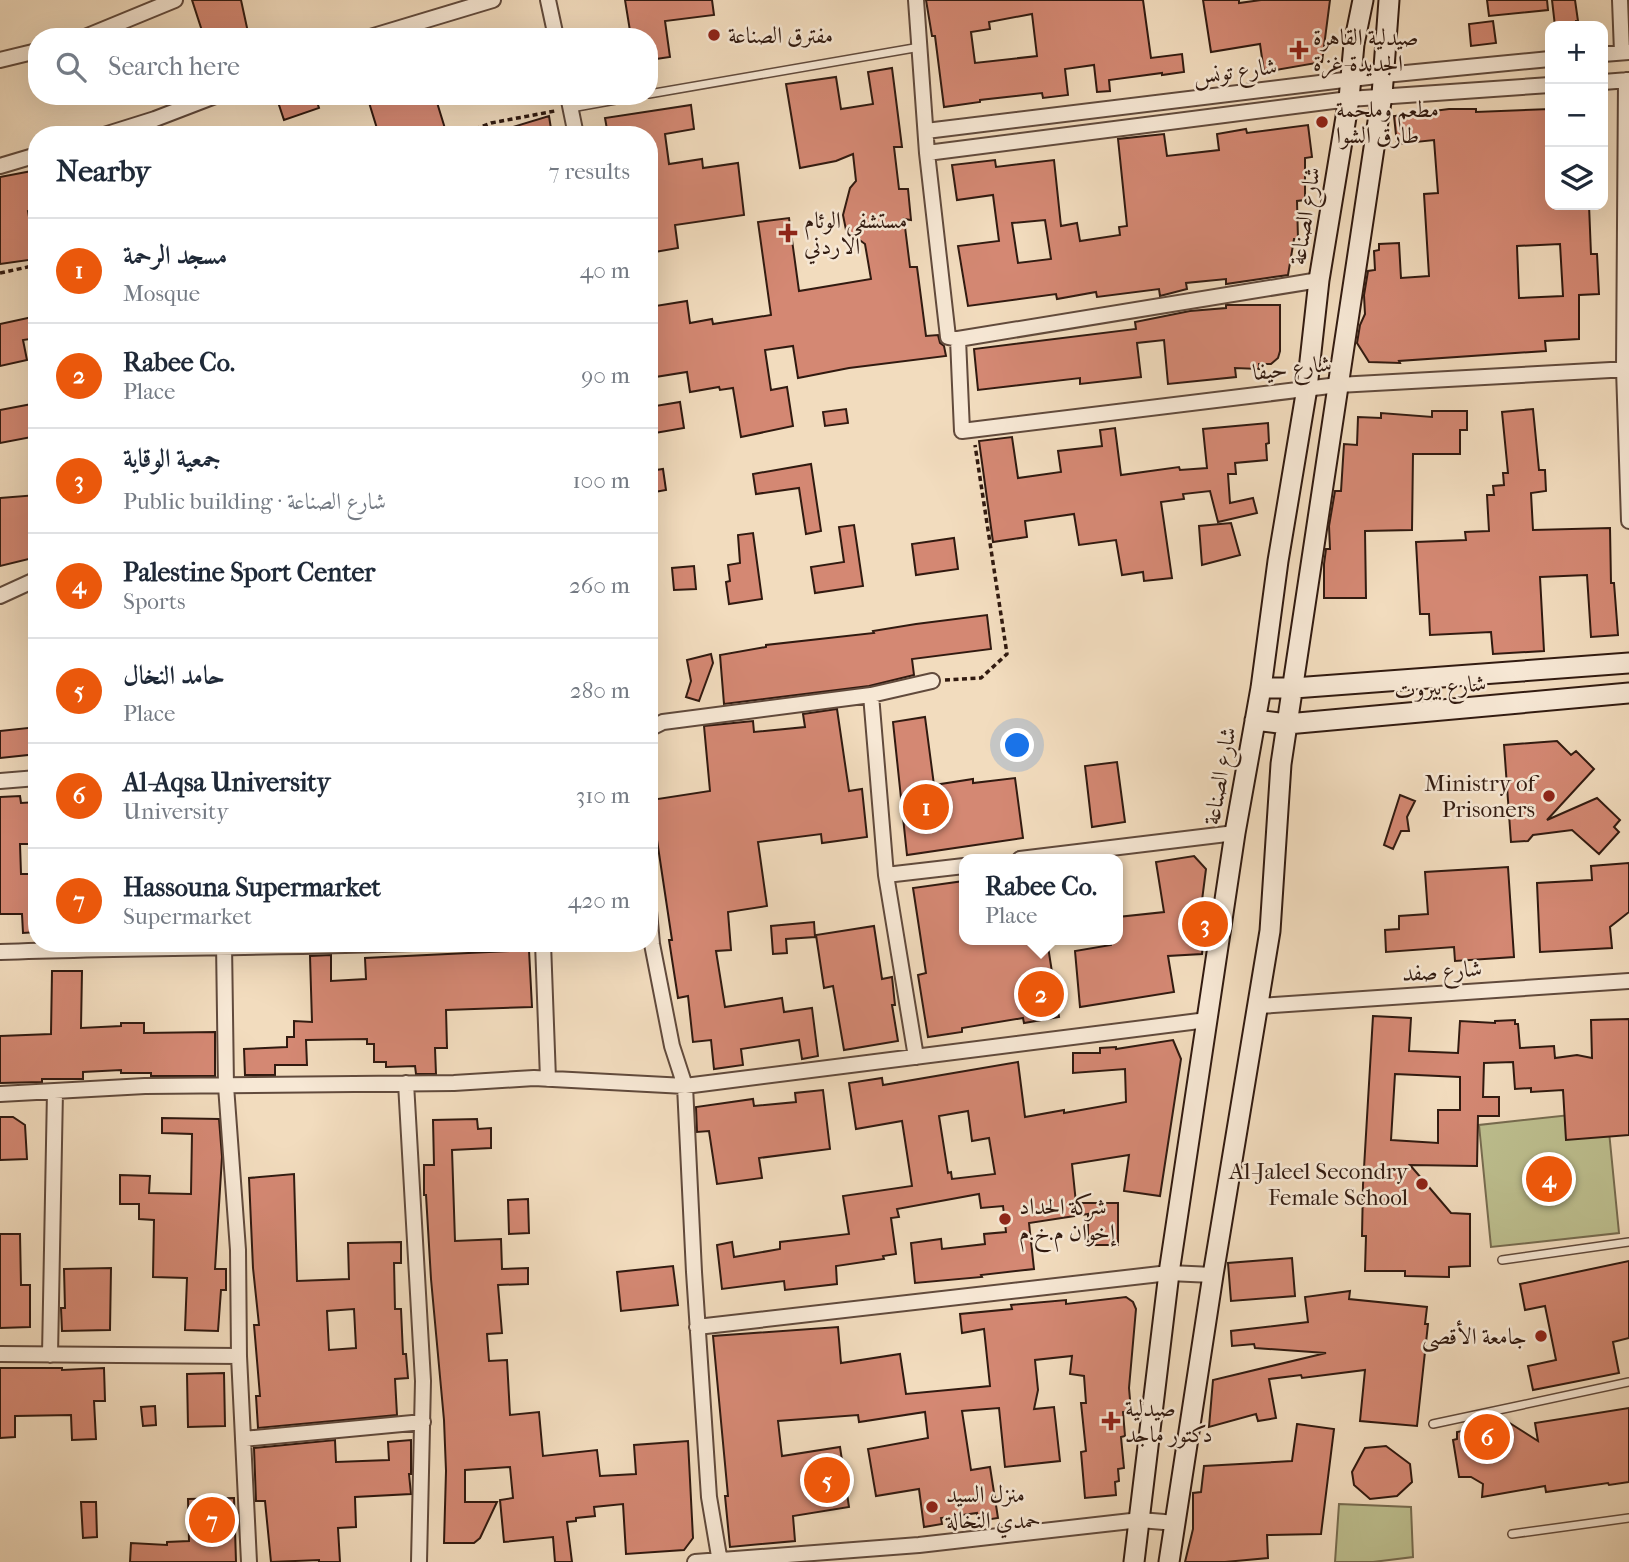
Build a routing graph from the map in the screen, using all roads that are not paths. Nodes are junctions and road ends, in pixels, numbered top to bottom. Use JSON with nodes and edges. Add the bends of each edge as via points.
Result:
{"nodes":[{"id":1,"x":175,"y":0,"type":"edge"},
{"id":2,"x":493,"y":0,"type":"edge"},
{"id":3,"x":548,"y":0,"type":"edge"},
{"id":4,"x":916,"y":0,"type":"edge"},
{"id":5,"x":1363,"y":0,"type":"edge"},
{"id":6,"x":1389,"y":0,"type":"edge"},
{"id":7,"x":1620,"y":0,"type":"edge"},
{"id":8,"x":107,"y":28,"type":"edge"},
{"id":9,"x":400,"y":28,"type":"edge"},
{"id":10,"x":554,"y":28,"type":"edge"},
{"id":11,"x":921,"y":47,"type":"junction"},
{"id":12,"x":1626,"y":52,"type":"edge"},
{"id":13,"x":28,"y":53,"type":"edge"},
{"id":14,"x":1608,"y":54,"type":"edge"},
{"id":15,"x":1545,"y":59,"type":"edge"},
{"id":16,"x":0,"y":60,"type":"edge"},
{"id":17,"x":1385,"y":75,"type":"junction"},
{"id":18,"x":1628,"y":80,"type":"edge"},
{"id":19,"x":1608,"y":82,"type":"edge"},
{"id":20,"x":1545,"y":85,"type":"edge"},
{"id":21,"x":1350,"y":90,"type":"junction"},
{"id":22,"x":658,"y":92,"type":"edge"},
{"id":23,"x":1382,"y":95,"type":"junction"},
{"id":24,"x":192,"y":105,"type":"edge"},
{"id":25,"x":570,"y":105,"type":"edge"},
{"id":26,"x":133,"y":126,"type":"edge"},
{"id":27,"x":574,"y":126,"type":"edge"},
{"id":28,"x":926,"y":131,"type":"junction"},
{"id":29,"x":927,"y":153,"type":"junction"},
{"id":30,"x":28,"y":158,"type":"edge"},
{"id":31,"x":0,"y":166,"type":"edge"},
{"id":32,"x":1319,"y":280,"type":"junction"},
{"id":33,"x":958,"y":339,"type":"junction"},
{"id":34,"x":1627,"y":369,"type":"edge"},
{"id":35,"x":1338,"y":385,"type":"junction"},
{"id":36,"x":1307,"y":388,"type":"junction"},
{"id":37,"x":1629,"y":521,"type":"edge"},
{"id":38,"x":28,"y":583,"type":"edge"},
{"id":39,"x":0,"y":596,"type":"edge"},
{"id":40,"x":1629,"y":663,"type":"edge"},
{"id":41,"x":932,"y":681,"type":"road end"},
{"id":42,"x":1261,"y":688,"type":"junction"},
{"id":43,"x":1294,"y":688,"type":"junction"},
{"id":44,"x":1629,"y":694,"type":"edge"},
{"id":45,"x":872,"y":695,"type":"junction"},
{"id":46,"x":1255,"y":720,"type":"junction"},
{"id":47,"x":658,"y":724,"type":"edge"},
{"id":48,"x":1287,"y":724,"type":"junction"},
{"id":49,"x":28,"y":779,"type":"edge"},
{"id":50,"x":0,"y":781,"type":"edge"},
{"id":51,"x":1235,"y":833,"type":"junction"},
{"id":52,"x":1061,"y":854,"type":"edge"},
{"id":53,"x":959,"y":867,"type":"edge"},
{"id":54,"x":886,"y":875,"type":"junction"},
{"id":55,"x":28,"y":951,"type":"edge"},
{"id":56,"x":0,"y":952,"type":"edge"},
{"id":57,"x":224,"y":952,"type":"edge"},
{"id":58,"x":543,"y":952,"type":"edge"},
{"id":59,"x":654,"y":952,"type":"edge"},
{"id":60,"x":1629,"y":981,"type":"edge"},
{"id":61,"x":1259,"y":1006,"type":"junction"},
{"id":62,"x":1207,"y":1020,"type":"junction"},
{"id":63,"x":916,"y":1057,"type":"junction"},
{"id":64,"x":548,"y":1079,"type":"junction"},
{"id":65,"x":406,"y":1083,"type":"junction"},
{"id":66,"x":226,"y":1086,"type":"junction"},
{"id":67,"x":685,"y":1086,"type":"junction"},
{"id":68,"x":55,"y":1091,"type":"junction"},
{"id":69,"x":0,"y":1094,"type":"edge"},
{"id":70,"x":1629,"y":1242,"type":"edge"},
{"id":71,"x":1502,"y":1260,"type":"dead end"},
{"id":72,"x":1169,"y":1273,"type":"junction"},
{"id":73,"x":1213,"y":1275,"type":"junction"},
{"id":74,"x":697,"y":1327,"type":"junction"},
{"id":75,"x":0,"y":1354,"type":"edge"},
{"id":76,"x":50,"y":1355,"type":"junction"},
{"id":77,"x":239,"y":1356,"type":"junction"},
{"id":78,"x":1629,"y":1382,"type":"edge"},
{"id":79,"x":423,"y":1422,"type":"junction"},
{"id":80,"x":1433,"y":1424,"type":"dead end"},
{"id":81,"x":243,"y":1439,"type":"junction"},
{"id":82,"x":1629,"y":1518,"type":"edge"},
{"id":83,"x":1140,"y":1520,"type":"junction"},
{"id":84,"x":1176,"y":1523,"type":"junction"},
{"id":85,"x":1512,"y":1534,"type":"dead end"},
{"id":86,"x":249,"y":1562,"type":"edge"},
{"id":87,"x":419,"y":1562,"type":"edge"},
{"id":88,"x":695,"y":1562,"type":"edge"},
{"id":89,"x":720,"y":1562,"type":"edge"},
{"id":90,"x":1134,"y":1562,"type":"edge"},
{"id":91,"x":1170,"y":1562,"type":"edge"}],
"edges":[{"from":1,"to":8,"type":"street"},
{"from":2,"to":9,"type":"street"},
{"from":3,"to":10,"type":"street"},
{"from":4,"to":11,"type":"street"},
{"from":5,"to":21,"type":"main road","name":"شارع الصناعة"},
{"from":6,"to":17,"type":"main road"},
{"from":7,"to":12,"type":"street"},
{"from":11,"to":22,"type":"lane"},
{"from":11,"to":28,"type":"street"},
{"from":12,"to":14,"type":"street"},
{"from":13,"to":16,"type":"street"},
{"from":15,"to":17,"type":"street","name":"شارع تونس"},
{"from":17,"to":21,"type":"street","name":"شارع تونس"},
{"from":17,"to":23,"type":"main road"},
{"from":18,"to":19,"type":"street"},
{"from":18,"to":34,"type":"street"},
{"from":20,"to":23,"type":"street","name":"شارع تونس"},
{"from":21,"to":23,"type":"street","name":"شارع تونس"},
{"from":21,"to":28,"type":"street","name":"شارع تونس"},
{"from":21,"to":29,"type":"street","name":"شارع تونس"},
{"from":21,"to":32,"type":"main road","name":"شارع الصناعة"},
{"from":23,"to":35,"type":"main road"},
{"from":24,"to":26,"type":"street"},
{"from":25,"to":27,"type":"street"},
{"from":28,"to":29,"type":"street"},
{"from":29,"to":33,"type":"street","via":[[948,337]]},
{"from":30,"to":31,"type":"street"},
{"from":32,"to":33,"type":"street"},
{"from":32,"to":36,"type":"main road","name":"شارع الصناعة"},
{"from":33,"to":36,"type":"street","name":"شارع حيفا","via":[[968,430]]},
{"from":34,"to":35,"type":"street","name":"شارع حيفا"},
{"from":34,"to":37,"type":"street"},
{"from":35,"to":36,"type":"street","name":"شارع حيفا"},
{"from":35,"to":43,"type":"main road"},
{"from":36,"to":42,"type":"main road","name":"شارع الصناعة"},
{"from":38,"to":39,"type":"street"},
{"from":40,"to":43,"type":"main road","name":"شارع بيروت"},
{"from":41,"to":45,"type":"street"},
{"from":42,"to":43,"type":"main road","name":"شارع بيروت"},
{"from":42,"to":46,"type":"main road","name":"شارع الصناعة"},
{"from":43,"to":48,"type":"main road"},
{"from":44,"to":48,"type":"main road","name":"شارع بيروت"},
{"from":45,"to":47,"type":"street"},
{"from":45,"to":54,"type":"street"},
{"from":46,"to":48,"type":"main road","name":"شارع بيروت"},
{"from":46,"to":51,"type":"main road","name":"شارع الصناعة"},
{"from":48,"to":61,"type":"main road","via":[[1270,931]]},
{"from":49,"to":50,"type":"street"},
{"from":51,"to":52,"type":"street"},
{"from":51,"to":62,"type":"main road","name":"شارع الصناعة"},
{"from":53,"to":54,"type":"street"},
{"from":54,"to":63,"type":"street"},
{"from":55,"to":56,"type":"street"},
{"from":57,"to":66,"type":"street"},
{"from":58,"to":64,"type":"street"},
{"from":59,"to":67,"type":"street","via":[[672,1046]]},
{"from":60,"to":61,"type":"street","name":"شارع صفد"},
{"from":61,"to":73,"type":"main road"},
{"from":62,"to":63,"type":"street"},
{"from":62,"to":72,"type":"main road","name":"شارع الصناعة"},
{"from":63,"to":67,"type":"street"},
{"from":64,"to":65,"type":"street"},
{"from":64,"to":67,"type":"street"},
{"from":65,"to":66,"type":"street"},
{"from":65,"to":79,"type":"street"},
{"from":66,"to":68,"type":"street"},
{"from":66,"to":77,"type":"street","via":[[238,1250]]},
{"from":67,"to":74,"type":"street"},
{"from":68,"to":69,"type":"street"},
{"from":68,"to":76,"type":"street"},
{"from":70,"to":71,"type":"lane"},
{"from":72,"to":73,"type":"street"},
{"from":72,"to":74,"type":"street"},
{"from":72,"to":83,"type":"main road","name":"شارع الصناعة"},
{"from":73,"to":84,"type":"main road"},
{"from":74,"to":89,"type":"street","via":[[709,1497]]},
{"from":75,"to":76,"type":"street"},
{"from":76,"to":77,"type":"street"},
{"from":77,"to":81,"type":"street"},
{"from":78,"to":80,"type":"lane"},
{"from":79,"to":81,"type":"street"},
{"from":79,"to":87,"type":"street"},
{"from":81,"to":86,"type":"street"},
{"from":82,"to":85,"type":"lane"},
{"from":83,"to":84,"type":"street"},
{"from":83,"to":89,"type":"street"},
{"from":83,"to":90,"type":"main road","name":"شارع الصناعة"},
{"from":84,"to":91,"type":"main road"},
{"from":88,"to":89,"type":"street"}]}
